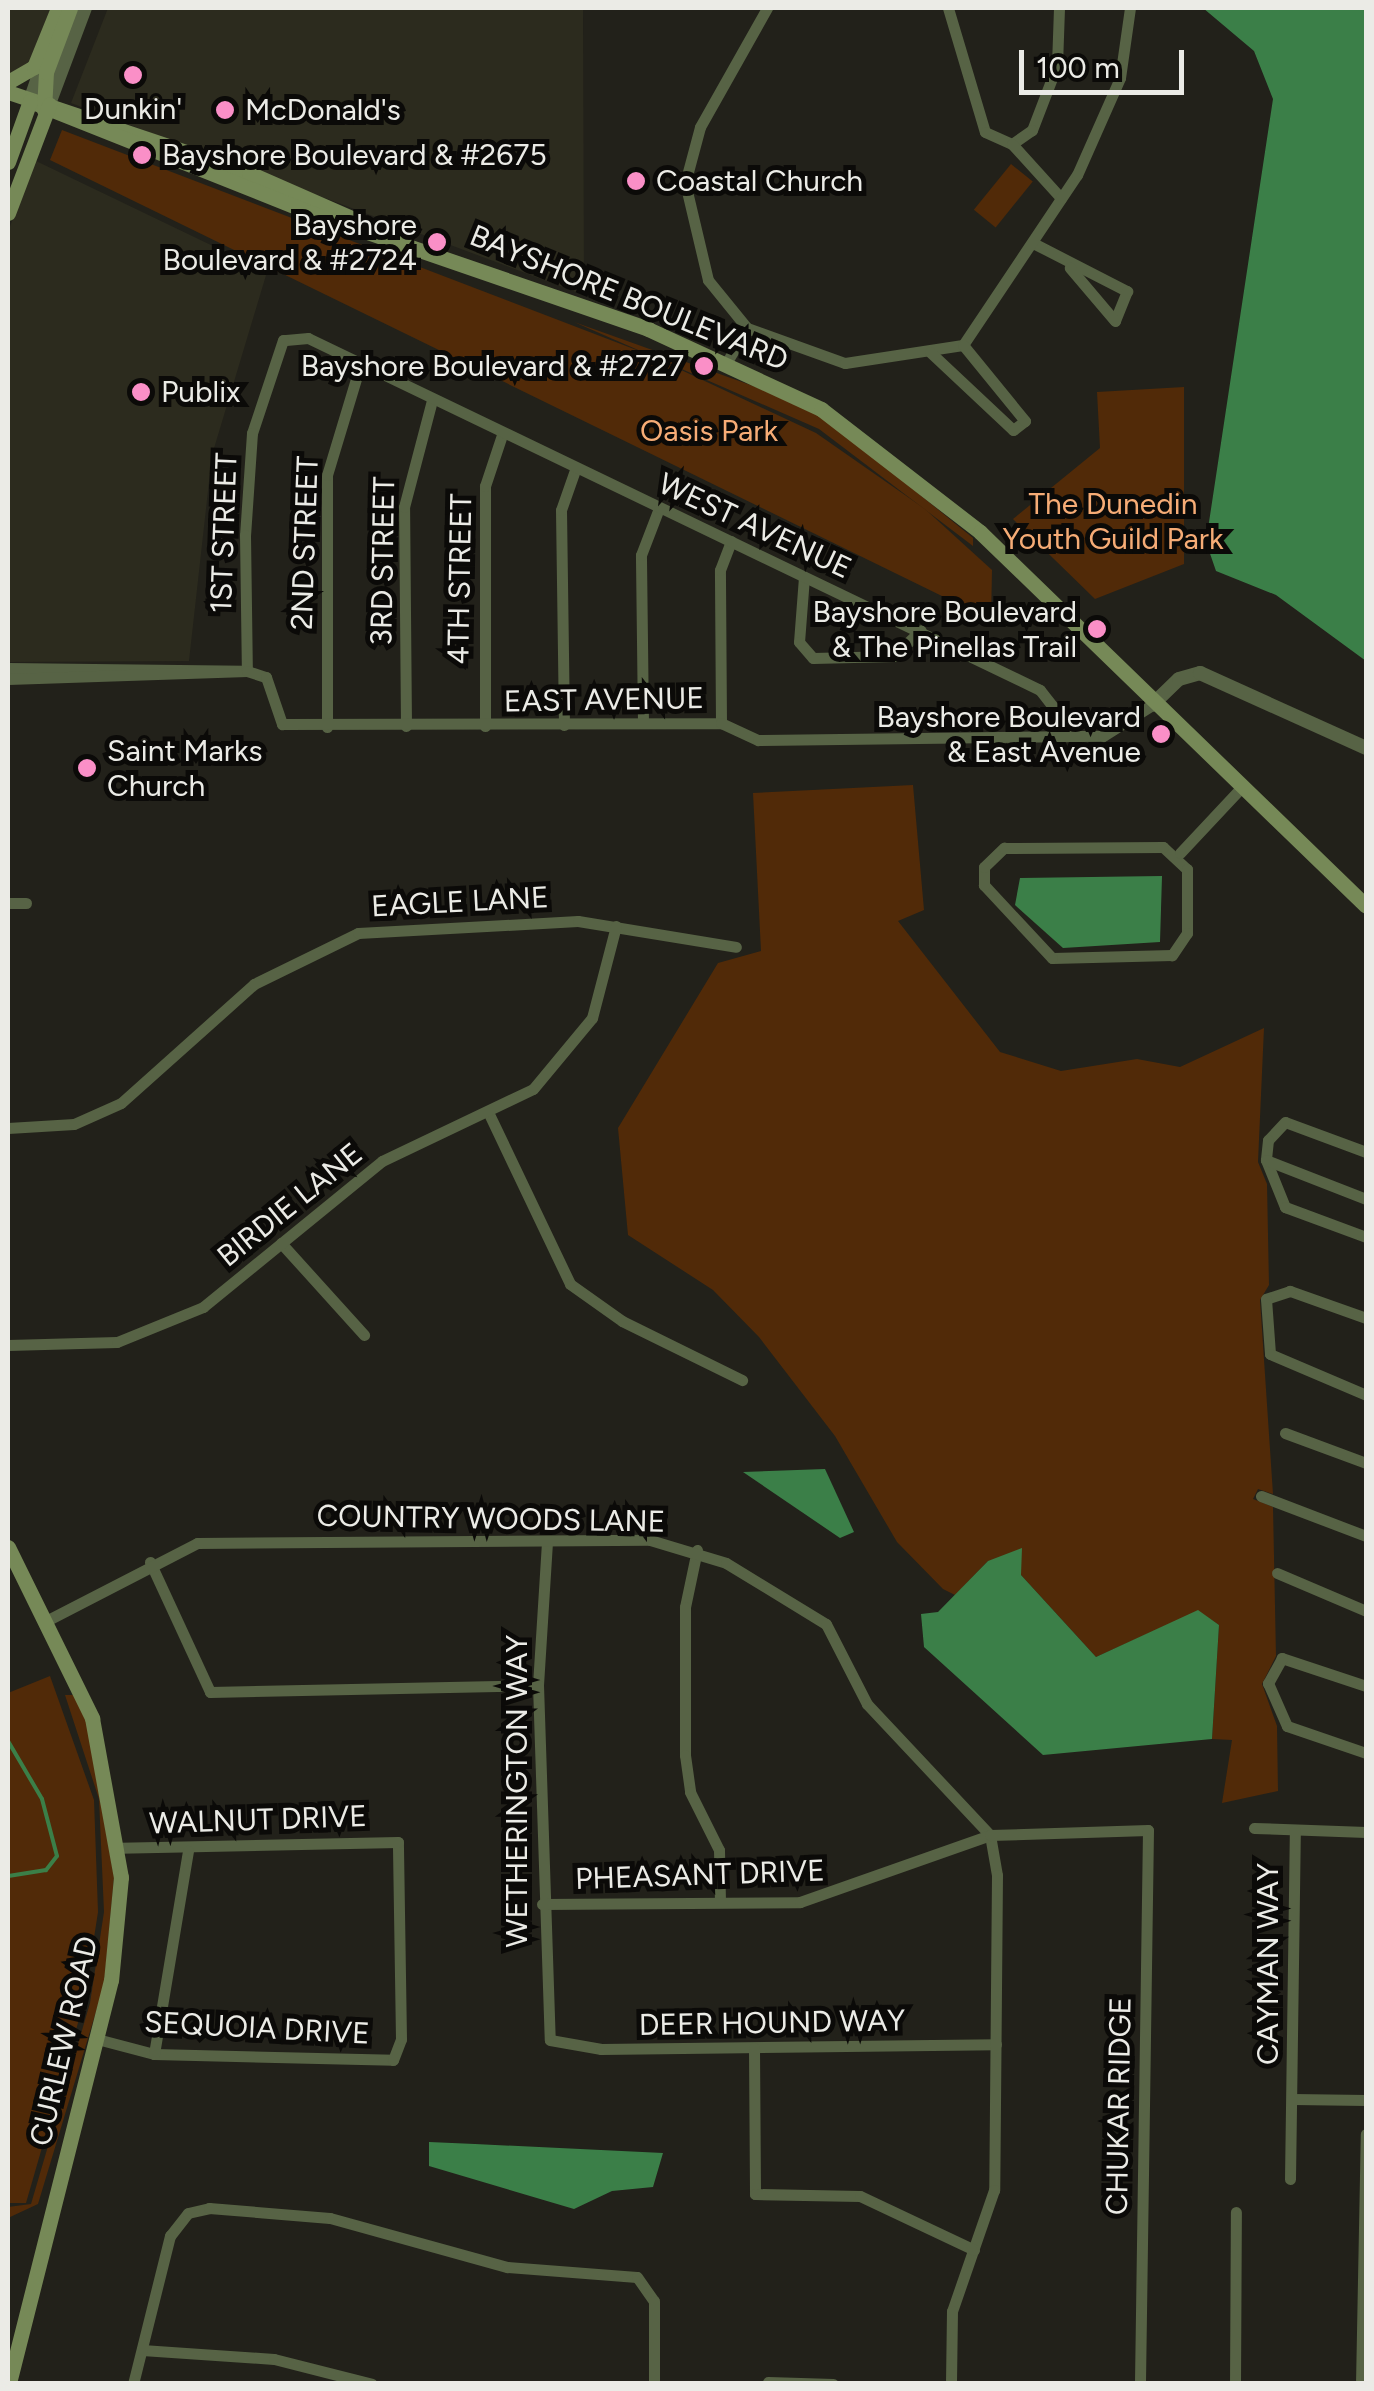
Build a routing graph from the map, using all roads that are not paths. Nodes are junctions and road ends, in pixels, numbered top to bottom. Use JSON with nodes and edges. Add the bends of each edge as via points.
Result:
{"nodes":[{"id":1,"x":64,"y":8,"type":"edge"},
{"id":2,"x":84,"y":8,"type":"edge"},
{"id":3,"x":767,"y":8,"type":"edge"},
{"id":4,"x":948,"y":8,"type":"edge"},
{"id":5,"x":1059,"y":8,"type":"edge"},
{"id":6,"x":1130,"y":8,"type":"edge"},
{"id":7,"x":8,"y":82,"type":"edge"},
{"id":8,"x":8,"y":92,"type":"edge"},
{"id":9,"x":42,"y":104,"type":"junction"},
{"id":10,"x":1012,"y":144,"type":"junction"},
{"id":11,"x":8,"y":162,"type":"edge"},
{"id":12,"x":8,"y":190,"type":"edge"},
{"id":13,"x":1062,"y":198,"type":"junction"},
{"id":14,"x":8,"y":213,"type":"edge"},
{"id":15,"x":1033,"y":243,"type":"junction"},
{"id":16,"x":1070,"y":268,"type":"junction"},
{"id":17,"x":747,"y":328,"type":"junction"},
{"id":18,"x":293,"y":334,"type":"joint"},
{"id":19,"x":963,"y":344,"type":"junction"},
{"id":20,"x":930,"y":352,"type":"junction"},
{"id":21,"x":728,"y":360,"type":"junction"},
{"id":22,"x":360,"y":366,"type":"junction"},
{"id":23,"x":432,"y":400,"type":"junction"},
{"id":24,"x":502,"y":435,"type":"junction"},
{"id":25,"x":575,"y":470,"type":"junction"},
{"id":26,"x":659,"y":508,"type":"junction"},
{"id":27,"x":731,"y":541,"type":"junction"},
{"id":28,"x":804,"y":577,"type":"junction"},
{"id":29,"x":921,"y":630,"type":"junction"},
{"id":30,"x":8,"y":668,"type":"edge"},
{"id":31,"x":247,"y":671,"type":"junction"},
{"id":32,"x":8,"y":679,"type":"edge"},
{"id":33,"x":1152,"y":705,"type":"junction"},
{"id":34,"x":721,"y":723,"type":"junction"},
{"id":35,"x":564,"y":724,"type":"junction"},
{"id":36,"x":643,"y":724,"type":"junction"},
{"id":37,"x":406,"y":726,"type":"junction"},
{"id":38,"x":485,"y":726,"type":"junction"},
{"id":39,"x":327,"y":727,"type":"junction"},
{"id":40,"x":1054,"y":736,"type":"junction"},
{"id":41,"x":1366,"y":748,"type":"edge"},
{"id":42,"x":1238,"y":791,"type":"junction"},
{"id":43,"x":1180,"y":854,"type":"junction"},
{"id":44,"x":8,"y":903,"type":"edge"},
{"id":45,"x":26,"y":903,"type":"dead end"},
{"id":46,"x":1366,"y":906,"type":"edge"},
{"id":47,"x":616,"y":926,"type":"junction"},
{"id":48,"x":736,"y":947,"type":"dead end"},
{"id":49,"x":490,"y":1116,"type":"junction"},
{"id":50,"x":8,"y":1128,"type":"edge"},
{"id":51,"x":1366,"y":1152,"type":"edge"},
{"id":52,"x":1266,"y":1160,"type":"junction"},
{"id":53,"x":1366,"y":1199,"type":"edge"},
{"id":54,"x":1366,"y":1238,"type":"edge"},
{"id":55,"x":282,"y":1243,"type":"junction"},
{"id":56,"x":1366,"y":1318,"type":"edge"},
{"id":57,"x":364,"y":1335,"type":"dead end"},
{"id":58,"x":8,"y":1345,"type":"edge"},
{"id":59,"x":742,"y":1380,"type":"dead end"},
{"id":60,"x":1366,"y":1396,"type":"edge"},
{"id":61,"x":1285,"y":1433,"type":"dead end"},
{"id":62,"x":1366,"y":1463,"type":"edge"},
{"id":63,"x":1262,"y":1496,"type":"dead end"},
{"id":64,"x":1366,"y":1536,"type":"edge"},
{"id":65,"x":547,"y":1542,"type":"junction"},
{"id":66,"x":8,"y":1547,"type":"edge"},
{"id":67,"x":698,"y":1550,"type":"junction"},
{"id":68,"x":150,"y":1562,"type":"junction"},
{"id":69,"x":1278,"y":1572,"type":"dead end"},
{"id":70,"x":1366,"y":1611,"type":"edge"},
{"id":71,"x":46,"y":1621,"type":"junction"},
{"id":72,"x":538,"y":1685,"type":"junction"},
{"id":73,"x":1366,"y":1686,"type":"edge"},
{"id":74,"x":1366,"y":1753,"type":"edge"},
{"id":75,"x":1254,"y":1828,"type":"dead end"},
{"id":76,"x":1148,"y":1830,"type":"joint"},
{"id":77,"x":1294,"y":1830,"type":"junction"},
{"id":78,"x":1366,"y":1832,"type":"edge"},
{"id":79,"x":990,"y":1835,"type":"junction"},
{"id":80,"x":120,"y":1848,"type":"junction"},
{"id":81,"x":188,"y":1850,"type":"junction"},
{"id":82,"x":720,"y":1902,"type":"junction"},
{"id":83,"x":542,"y":1904,"type":"junction"},
{"id":84,"x":401,"y":2039,"type":"joint"},
{"id":85,"x":97,"y":2040,"type":"junction"},
{"id":86,"x":550,"y":2040,"type":"joint"},
{"id":87,"x":996,"y":2044,"type":"junction"},
{"id":88,"x":754,"y":2048,"type":"junction"},
{"id":89,"x":154,"y":2054,"type":"junction"},
{"id":90,"x":1294,"y":2098,"type":"junction"},
{"id":91,"x":1366,"y":2100,"type":"edge"},
{"id":92,"x":1366,"y":2134,"type":"edge"},
{"id":93,"x":1290,"y":2180,"type":"dead end"},
{"id":94,"x":1236,"y":2212,"type":"dead end"},
{"id":95,"x":974,"y":2250,"type":"junction"},
{"id":96,"x":142,"y":2350,"type":"junction"},
{"id":97,"x":768,"y":2382,"type":"edge"},
{"id":98,"x":9,"y":2384,"type":"edge"},
{"id":99,"x":133,"y":2384,"type":"edge"},
{"id":100,"x":372,"y":2384,"type":"edge"},
{"id":101,"x":654,"y":2384,"type":"edge"},
{"id":102,"x":833,"y":2384,"type":"edge"},
{"id":103,"x":951,"y":2384,"type":"edge"},
{"id":104,"x":1140,"y":2384,"type":"edge"},
{"id":105,"x":1235,"y":2384,"type":"edge"},
{"id":106,"x":1361,"y":2384,"type":"edge"}],
"edges":[{"from":1,"to":7,"type":"main road","via":[[34,68]]},
{"from":1,"to":9,"type":"main road"},
{"from":2,"to":9,"type":"street"},
{"from":3,"to":17,"type":"street","via":[[700,127],[684,183],[708,280]]},
{"from":4,"to":10,"type":"street","via":[[986,132]]},
{"from":5,"to":10,"type":"street","via":[[1057,65],[1032,130]]},
{"from":6,"to":13,"type":"street","via":[[1120,78]]},
{"from":8,"to":9,"type":"main road","name":"BAYSHORE BOULEVARD"},
{"from":9,"to":11,"type":"main road"},
{"from":9,"to":12,"type":"main road"},
{"from":9,"to":14,"type":"main road"},
{"from":9,"to":21,"type":"main road","name":"BAYSHORE BOULEVARD"},
{"from":10,"to":13,"type":"street"},
{"from":13,"to":15,"type":"street"},
{"from":15,"to":16,"type":"street"},
{"from":15,"to":19,"type":"street"},
{"from":16,"to":16,"type":"street","via":[[1128,291],[1115,321],[1075,284]]},
{"from":17,"to":20,"type":"street","via":[[845,363]]},
{"from":17,"to":21,"type":"street"},
{"from":18,"to":22,"type":"street","name":"WEST AVENUE"},
{"from":18,"to":31,"type":"street","name":"1ST STREET","via":[[275,358],[252,433]]},
{"from":19,"to":20,"type":"street"},
{"from":19,"to":20,"type":"street","via":[[1025,421],[1013,430]]},
{"from":21,"to":33,"type":"main road","name":"BAYSHORE BOULEVARD","via":[[821,408],[924,481]]},
{"from":22,"to":23,"type":"street","name":"WEST AVENUE"},
{"from":22,"to":39,"type":"street","name":"2ND STREET","via":[[327,475]]},
{"from":23,"to":24,"type":"street","name":"WEST AVENUE"},
{"from":23,"to":37,"type":"street","name":"3RD STREET","via":[[404,508]]},
{"from":24,"to":25,"type":"street","name":"WEST AVENUE"},
{"from":24,"to":38,"type":"street","name":"4TH STREET","via":[[483,513]]},
{"from":25,"to":26,"type":"street","name":"WEST AVENUE"},
{"from":25,"to":35,"type":"street","via":[[562,510]]},
{"from":26,"to":27,"type":"street","name":"WEST AVENUE"},
{"from":26,"to":36,"type":"street","via":[[641,554]]},
{"from":27,"to":28,"type":"street","name":"WEST AVENUE"},
{"from":27,"to":34,"type":"street","via":[[720,570]]},
{"from":28,"to":29,"type":"street","name":"WEST AVENUE"},
{"from":28,"to":29,"type":"street","via":[[799,642],[813,658],[894,656]]},
{"from":29,"to":40,"type":"street","name":"WEST AVENUE","via":[[1050,697]]},
{"from":30,"to":31,"type":"street"},
{"from":31,"to":32,"type":"street"},
{"from":31,"to":39,"type":"street","name":"EAST AVENUE","via":[[266,677],[282,724]]},
{"from":33,"to":40,"type":"street","name":"EAST AVENUE","via":[[1116,733]]},
{"from":33,"to":41,"type":"street","via":[[1178,679],[1200,673]]},
{"from":33,"to":42,"type":"main road","name":"BAYSHORE BOULEVARD"},
{"from":34,"to":36,"type":"street","name":"EAST AVENUE"},
{"from":34,"to":40,"type":"street","name":"EAST AVENUE","via":[[758,740]]},
{"from":35,"to":36,"type":"street","name":"EAST AVENUE"},
{"from":35,"to":38,"type":"street","name":"EAST AVENUE"},
{"from":37,"to":38,"type":"street","name":"EAST AVENUE"},
{"from":37,"to":39,"type":"street","name":"EAST AVENUE"},
{"from":42,"to":43,"type":"street"},
{"from":42,"to":46,"type":"main road","name":"BAYSHORE BOULEVARD"},
{"from":43,"to":43,"type":"street","via":[[1004,848],[984,867],[984,885],[1052,958],[1154,958],[1172,954],[1187,933]]},
{"from":44,"to":45,"type":"street"},
{"from":47,"to":48,"type":"street","name":"EAGLE LANE"},
{"from":47,"to":49,"type":"street","name":"BIRDIE LANE","via":[[576,1046],[533,1090]]},
{"from":47,"to":50,"type":"street","name":"EAGLE LANE","via":[[397,926],[323,944],[254,984],[120,1103],[74,1124]]},
{"from":49,"to":55,"type":"street","name":"BIRDIE LANE","via":[[382,1161]]},
{"from":49,"to":59,"type":"street","via":[[570,1284],[622,1321]]},
{"from":51,"to":52,"type":"street","via":[[1285,1122],[1268,1140]]},
{"from":52,"to":53,"type":"street"},
{"from":52,"to":54,"type":"street","via":[[1285,1208]]},
{"from":55,"to":57,"type":"street"},
{"from":55,"to":58,"type":"street","name":"BIRDIE LANE","via":[[202,1307],[148,1333],[91,1346]]},
{"from":56,"to":60,"type":"street","via":[[1274,1291],[1270,1354]]},
{"from":61,"to":62,"type":"street"},
{"from":63,"to":64,"type":"street"},
{"from":65,"to":67,"type":"street","name":"COUNTRY WOODS LANE"},
{"from":65,"to":68,"type":"street","name":"COUNTRY WOODS LANE","via":[[197,1543]]},
{"from":65,"to":72,"type":"street","name":"WETHERINGTON WAY"},
{"from":66,"to":71,"type":"main road","name":"CURLEW ROAD"},
{"from":67,"to":79,"type":"street","name":"COUNTRY WOODS LANE","via":[[826,1624],[868,1704]]},
{"from":67,"to":82,"type":"street","via":[[684,1606],[685,1755],[690,1792],[718,1850]]},
{"from":68,"to":71,"type":"street","name":"COUNTRY WOODS LANE"},
{"from":68,"to":72,"type":"street","via":[[210,1692]]},
{"from":69,"to":70,"type":"street"},
{"from":71,"to":80,"type":"main road","name":"CURLEW ROAD","via":[[92,1718]]},
{"from":72,"to":83,"type":"street","name":"WETHERINGTON WAY"},
{"from":73,"to":74,"type":"street","via":[[1282,1658],[1268,1683],[1276,1718]]},
{"from":75,"to":77,"type":"street"},
{"from":76,"to":79,"type":"street","name":"PHEASANT DRIVE"},
{"from":76,"to":104,"type":"street","name":"CHUKAR RIDGE"},
{"from":77,"to":78,"type":"street"},
{"from":77,"to":90,"type":"street","name":"CAYMAN WAY"},
{"from":79,"to":82,"type":"street","name":"PHEASANT DRIVE","via":[[836,1897]]},
{"from":79,"to":87,"type":"street","via":[[1000,1899]]},
{"from":80,"to":81,"type":"street","name":"WALNUT DRIVE"},
{"from":80,"to":85,"type":"main road","name":"CURLEW ROAD","via":[[117,1945]]},
{"from":81,"to":84,"type":"street","name":"WALNUT DRIVE","via":[[398,1842]]},
{"from":81,"to":89,"type":"street"},
{"from":82,"to":83,"type":"street","name":"PHEASANT DRIVE"},
{"from":83,"to":86,"type":"street","name":"WETHERINGTON WAY"},
{"from":84,"to":89,"type":"street","name":"SEQUOIA DRIVE","via":[[393,2060]]},
{"from":85,"to":89,"type":"street","name":"SEQUOIA DRIVE"},
{"from":85,"to":98,"type":"main road","name":"CURLEW ROAD"},
{"from":86,"to":88,"type":"street","name":"DEER HOUND WAY","via":[[601,2049]]},
{"from":87,"to":88,"type":"street","name":"DEER HOUND WAY"},
{"from":87,"to":95,"type":"street","via":[[994,2190]]},
{"from":88,"to":95,"type":"street","via":[[755,2194],[860,2196]]},
{"from":90,"to":91,"type":"street"},
{"from":90,"to":93,"type":"street","name":"CAYMAN WAY"},
{"from":92,"to":106,"type":"street"},
{"from":94,"to":105,"type":"street"},
{"from":95,"to":103,"type":"street","via":[[952,2311]]},
{"from":96,"to":99,"type":"street"},
{"from":96,"to":100,"type":"street","via":[[274,2359]]},
{"from":96,"to":101,"type":"street","via":[[170,2236],[188,2213],[257,2208],[330,2218],[507,2267],[636,2277],[654,2301]]},
{"from":97,"to":102,"type":"street"}]}
